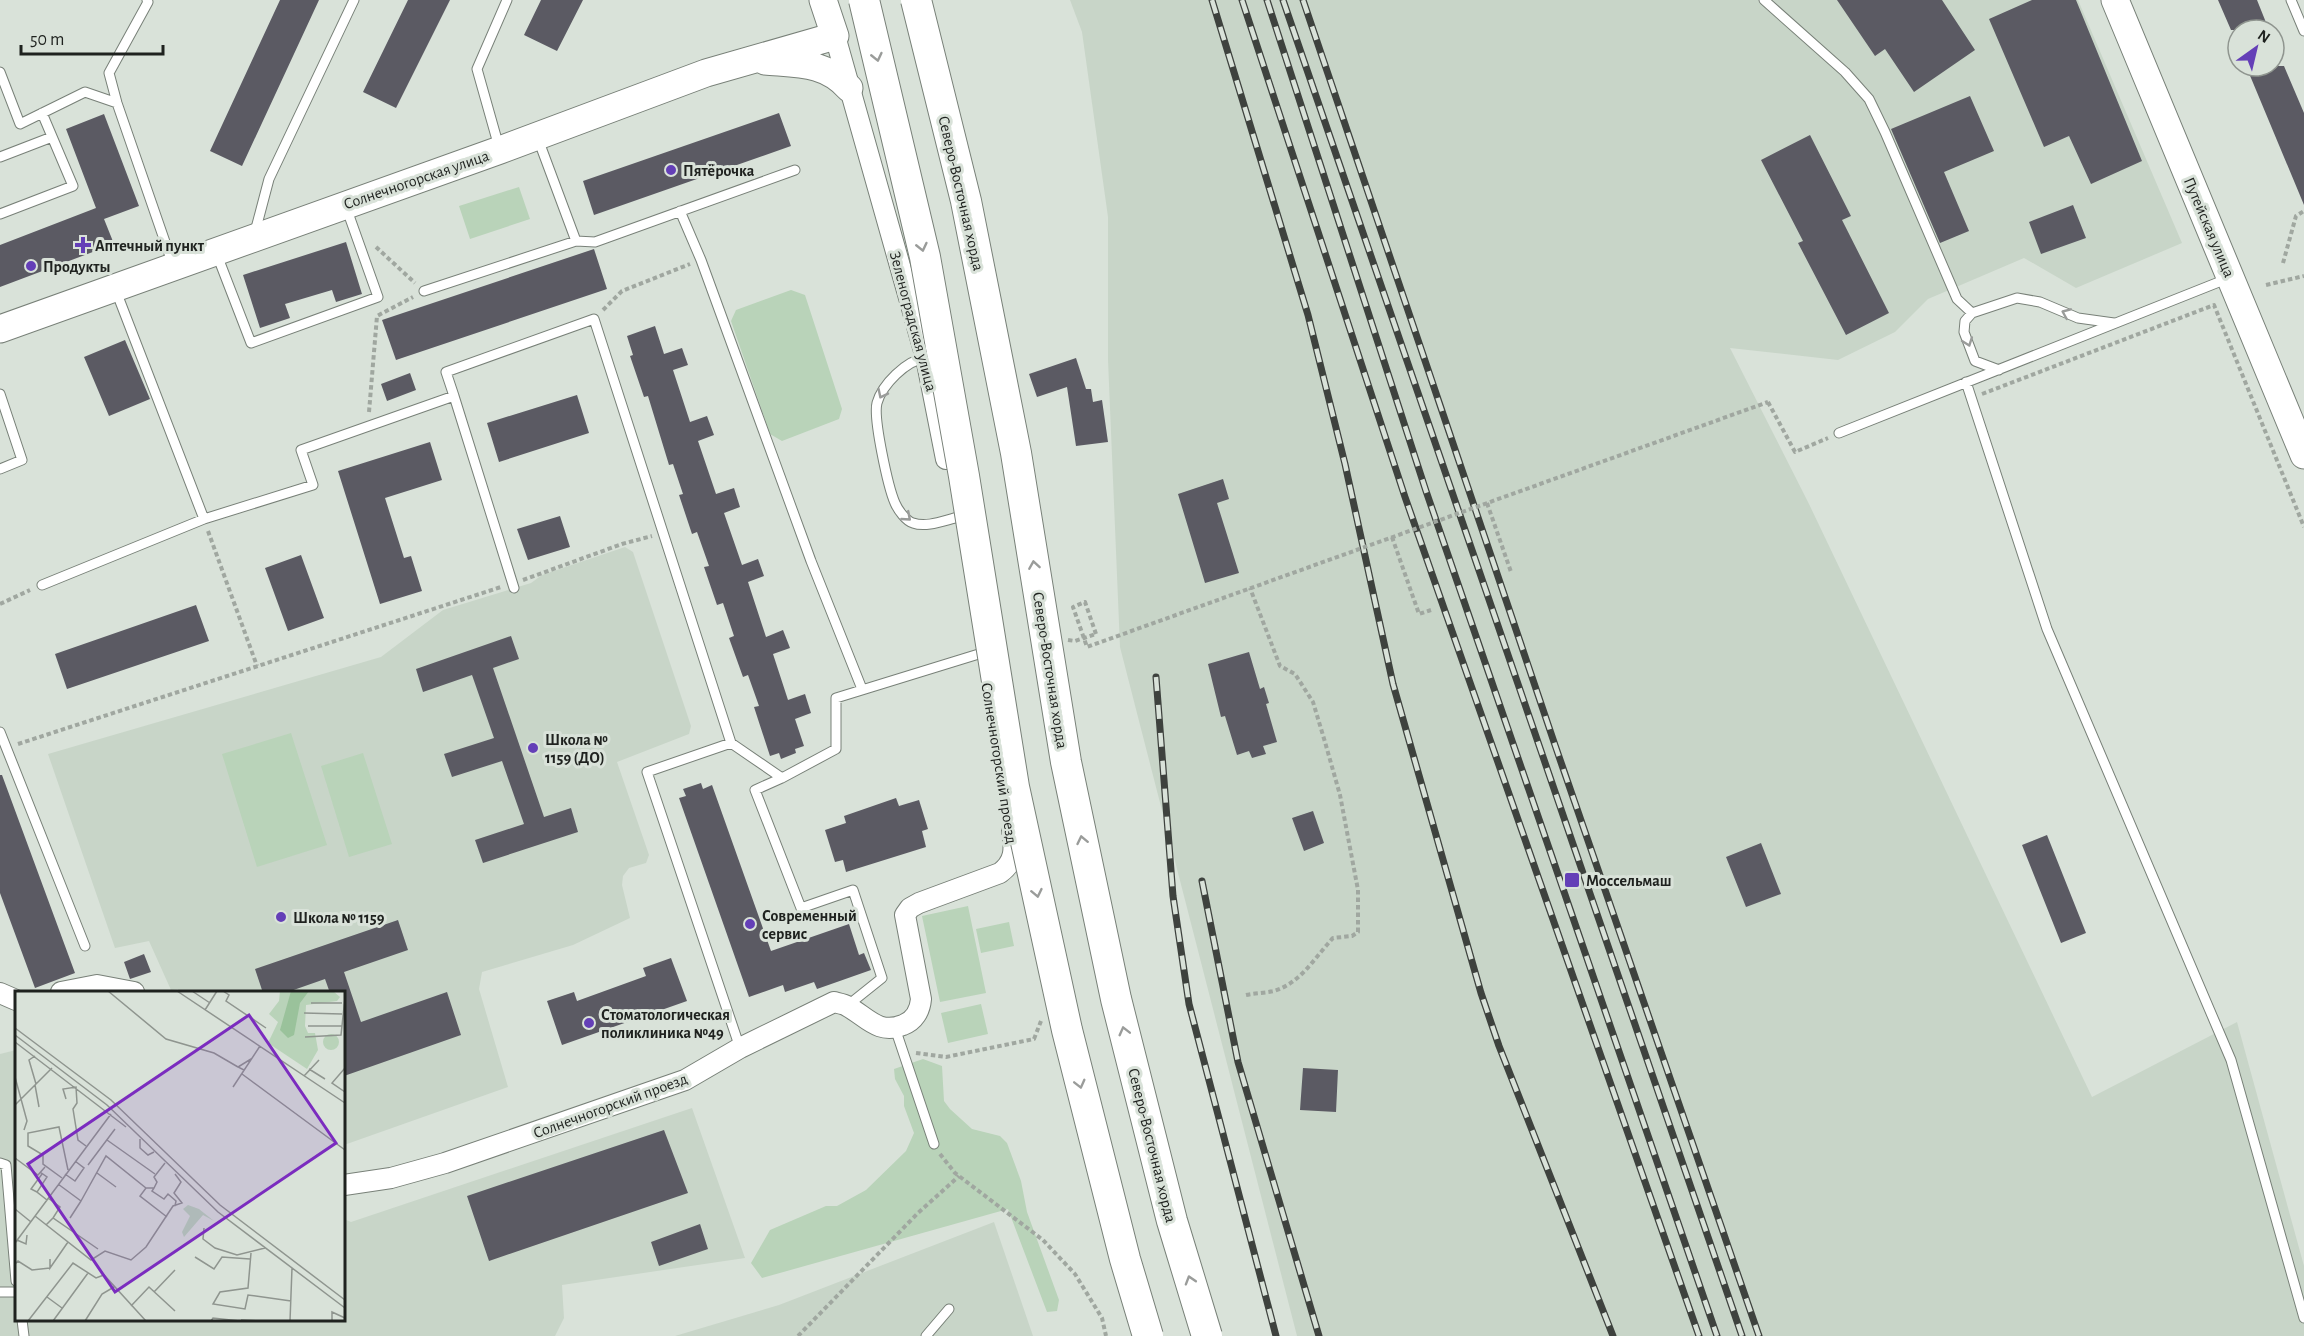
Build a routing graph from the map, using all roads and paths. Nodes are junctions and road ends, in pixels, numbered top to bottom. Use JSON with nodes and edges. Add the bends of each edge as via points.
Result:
{"nodes":[{"id":1,"x":147,"y":0,"type":"edge"},
{"id":2,"x":354,"y":0,"type":"edge"},
{"id":3,"x":507,"y":0,"type":"edge"},
{"id":4,"x":824,"y":0,"type":"edge"},
{"id":5,"x":864,"y":0,"type":"edge"},
{"id":6,"x":916,"y":0,"type":"edge"},
{"id":7,"x":1764,"y":0,"type":"edge"},
{"id":8,"x":2115,"y":0,"type":"edge"},
{"id":9,"x":2291,"y":0,"type":"edge"},
{"id":10,"x":2304,"y":31,"type":"edge"},
{"id":11,"x":835,"y":36,"type":"junction"},
{"id":12,"x":752,"y":60,"type":"junction"},
{"id":13,"x":0,"y":72,"type":"edge"},
{"id":14,"x":849,"y":88,"type":"junction"},
{"id":15,"x":117,"y":103,"type":"junction"},
{"id":16,"x":42,"y":113,"type":"junction"},
{"id":17,"x":537,"y":136,"type":"junction"},
{"id":18,"x":52,"y":137,"type":"junction"},
{"id":19,"x":500,"y":150,"type":"junction"},
{"id":20,"x":0,"y":157,"type":"edge"},
{"id":21,"x":795,"y":170,"type":"dead end"},
{"id":22,"x":680,"y":211,"type":"junction"},
{"id":23,"x":2304,"y":211,"type":"edge"},
{"id":24,"x":0,"y":214,"type":"edge"},
{"id":25,"x":349,"y":215,"type":"junction"},
{"id":26,"x":254,"y":237,"type":"junction"},
{"id":27,"x":576,"y":241,"type":"junction"},
{"id":28,"x":216,"y":251,"type":"junction"},
{"id":29,"x":701,"y":260,"type":"junction"},
{"id":30,"x":2283,"y":263,"type":"dead end"},
{"id":31,"x":174,"y":266,"type":"junction"},
{"id":32,"x":2304,"y":276,"type":"edge"},
{"id":33,"x":2231,"y":278,"type":"junction"},
{"id":34,"x":2266,"y":285,"type":"dead end"},
{"id":35,"x":114,"y":287,"type":"junction"},
{"id":36,"x":424,"y":291,"type":"junction"},
{"id":37,"x":1972,"y":313,"type":"junction"},
{"id":38,"x":594,"y":319,"type":"junction"},
{"id":39,"x":2116,"y":323,"type":"junction"},
{"id":40,"x":0,"y":329,"type":"edge"},
{"id":41,"x":926,"y":358,"type":"junction"},
{"id":42,"x":1999,"y":370,"type":"junction"},
{"id":43,"x":1966,"y":382,"type":"junction"},
{"id":44,"x":0,"y":394,"type":"edge"},
{"id":45,"x":454,"y":396,"type":"junction"},
{"id":46,"x":1971,"y":398,"type":"junction"},
{"id":47,"x":368,"y":426,"type":"junction"},
{"id":48,"x":1839,"y":433,"type":"dead end"},
{"id":49,"x":1827,"y":438,"type":"dead end"},
{"id":50,"x":2304,"y":454,"type":"edge"},
{"id":51,"x":0,"y":469,"type":"edge"},
{"id":52,"x":1487,"y":503,"type":"junction"},
{"id":53,"x":958,"y":517,"type":"junction"},
{"id":54,"x":204,"y":519,"type":"junction"},
{"id":55,"x":2304,"y":527,"type":"edge"},
{"id":56,"x":661,"y":532,"type":"junction"},
{"id":57,"x":1392,"y":537,"type":"junction"},
{"id":58,"x":1511,"y":572,"type":"dead end"},
{"id":59,"x":42,"y":585,"type":"joint"},
{"id":60,"x":514,"y":586,"type":"junction"},
{"id":61,"x":1250,"y":588,"type":"junction"},
{"id":62,"x":0,"y":604,"type":"edge"},
{"id":63,"x":1431,"y":610,"type":"dead end"},
{"id":64,"x":1096,"y":634,"type":"dead end"},
{"id":65,"x":981,"y":651,"type":"junction"},
{"id":66,"x":257,"y":666,"type":"junction"},
{"id":67,"x":862,"y":689,"type":"junction"},
{"id":68,"x":0,"y":732,"type":"edge"},
{"id":69,"x":731,"y":743,"type":"junction"},
{"id":70,"x":3,"y":748,"type":"edge"},
{"id":71,"x":782,"y":778,"type":"junction"},
{"id":72,"x":85,"y":946,"type":"dead end"},
{"id":73,"x":70,"y":991,"type":"edge"},
{"id":74,"x":125,"y":991,"type":"edge"},
{"id":75,"x":0,"y":993,"type":"edge"},
{"id":76,"x":1246,"y":994,"type":"dead end"},
{"id":77,"x":15,"y":1000,"type":"edge"},
{"id":78,"x":847,"y":1006,"type":"junction"},
{"id":79,"x":895,"y":1028,"type":"junction"},
{"id":80,"x":740,"y":1048,"type":"junction"},
{"id":81,"x":936,"y":1148,"type":"joint"},
{"id":82,"x":0,"y":1163,"type":"edge"},
{"id":83,"x":959,"y":1176,"type":"junction"},
{"id":84,"x":345,"y":1185,"type":"edge"},
{"id":85,"x":15,"y":1269,"type":"edge"},
{"id":86,"x":949,"y":1309,"type":"dead end"},
{"id":87,"x":2304,"y":1318,"type":"edge"},
{"id":88,"x":22,"y":1321,"type":"edge"},
{"id":89,"x":24,"y":1336,"type":"edge"},
{"id":90,"x":798,"y":1336,"type":"edge"},
{"id":91,"x":926,"y":1336,"type":"edge"},
{"id":92,"x":1106,"y":1336,"type":"edge"},
{"id":93,"x":1148,"y":1336,"type":"edge"},
{"id":94,"x":1207,"y":1336,"type":"edge"}],
"edges":[{"from":1,"to":15,"type":"lane","via":[[109,74]]},
{"from":2,"to":26,"type":"lane","via":[[269,179]]},
{"from":3,"to":19,"type":"lane","via":[[477,69]]},
{"from":4,"to":11,"type":"street","name":"Зеленоградская улица"},
{"from":5,"to":93,"type":"main road","one_way":true,"bridge":true,"via":[[925,257],[1014,788],[1067,1030]]},
{"from":94,"to":6,"type":"main road","name":"Северо-Восточная хорда","one_way":true,"bridge":true,"via":[[1172,1221],[1116,999],[1066,762],[1016,453],[966,201]]},
{"from":7,"to":37,"type":"lane","via":[[1845,72],[1869,99],[1957,300]]},
{"from":8,"to":33,"type":"street","name":"Путейская улица"},
{"from":9,"to":10,"type":"lane"},
{"from":11,"to":12,"type":"street","name":"Солнечногорская улица"},
{"from":11,"to":14,"type":"street","name":"Зеленоградская улица"},
{"from":12,"to":14,"type":"street","via":[[824,68]]},
{"from":12,"to":17,"type":"street","name":"Солнечногорская улица"},
{"from":13,"to":16,"type":"lane","via":[[20,124]]},
{"from":14,"to":41,"type":"street","name":"Зеленоградская улица"},
{"from":15,"to":16,"type":"lane","via":[[85,92]]},
{"from":15,"to":31,"type":"lane"},
{"from":16,"to":18,"type":"lane"},
{"from":17,"to":19,"type":"street","name":"Солнечногорская улица"},
{"from":17,"to":27,"type":"lane"},
{"from":18,"to":20,"type":"lane"},
{"from":18,"to":24,"type":"lane","via":[[73,186]]},
{"from":19,"to":25,"type":"street","name":"Солнечногорская улица"},
{"from":21,"to":22,"type":"lane"},
{"from":22,"to":27,"type":"lane","via":[[595,242]]},
{"from":22,"to":29,"type":"lane"},
{"from":23,"to":30,"type":"path","via":[[2296,216]]},
{"from":25,"to":26,"type":"street","name":"Солнечногорская улица"},
{"from":25,"to":28,"type":"lane","via":[[378,297],[251,343]]},
{"from":25,"to":36,"type":"path"},
{"from":26,"to":28,"type":"street","name":"Солнечногорская улица"},
{"from":27,"to":36,"type":"lane"},
{"from":28,"to":31,"type":"street","name":"Солнечногорская улица"},
{"from":29,"to":38,"type":"path","via":[[622,291]]},
{"from":29,"to":67,"type":"lane"},
{"from":31,"to":35,"type":"street","name":"Солнечногорская улица"},
{"from":32,"to":34,"type":"path"},
{"from":33,"to":39,"type":"lane"},
{"from":33,"to":50,"type":"street","name":"Путейская улица"},
{"from":35,"to":40,"type":"street","name":"Солнечногорская улица"},
{"from":35,"to":54,"type":"lane"},
{"from":36,"to":47,"type":"path","via":[[377,316]]},
{"from":39,"to":37,"type":"lane","one_way":true,"via":[[2078,318],[2040,302],[2017,298]]},
{"from":37,"to":42,"type":"lane","one_way":true,"via":[[1965,321],[1964,332],[1975,361]]},
{"from":38,"to":45,"type":"lane","via":[[447,372]]},
{"from":38,"to":56,"type":"lane"},
{"from":39,"to":42,"type":"lane"},
{"from":41,"to":53,"type":"street","name":"Зеленоградская улица"},
{"from":41,"to":53,"type":"lane","one_way":true,"via":[[917,359],[886,385],[877,404],[877,427],[895,503],[902,514],[913,523]]},
{"from":42,"to":43,"type":"lane"},
{"from":43,"to":46,"type":"lane"},
{"from":43,"to":48,"type":"lane"},
{"from":44,"to":51,"type":"lane","via":[[22,460]]},
{"from":45,"to":47,"type":"lane"},
{"from":45,"to":60,"type":"lane"},
{"from":46,"to":55,"type":"path","via":[[2214,305]]},
{"from":46,"to":87,"type":"lane","via":[[2047,629],[2231,1060]]},
{"from":47,"to":54,"type":"lane","via":[[301,450],[313,485]]},
{"from":49,"to":52,"type":"path","bridge":true,"via":[[1795,452],[1768,402]]},
{"from":52,"to":57,"type":"path","bridge":true},
{"from":52,"to":58,"type":"path"},
{"from":53,"to":65,"type":"street","name":"Зеленоградская улица"},
{"from":54,"to":59,"type":"lane"},
{"from":54,"to":66,"type":"path"},
{"from":56,"to":60,"type":"path"},
{"from":56,"to":69,"type":"lane"},
{"from":57,"to":61,"type":"path","bridge":true},
{"from":57,"to":63,"type":"path","via":[[1419,614]]},
{"from":59,"to":62,"type":"path"},
{"from":60,"to":66,"type":"path"},
{"from":61,"to":64,"type":"path","bridge":true,"via":[[1087,647],[1073,607],[1085,602]]},
{"from":61,"to":76,"type":"path","via":[[1280,666],[1295,674],[1313,702],[1340,795],[1358,890],[1358,932],[1333,938],[1304,974],[1286,986]]},
{"from":65,"to":67,"type":"lane"},
{"from":65,"to":79,"type":"street","name":"Солнечногорский проезд","via":[[1013,857],[1000,873],[919,903],[905,915],[921,999],[920,1010],[908,1023]]},
{"from":66,"to":70,"type":"path"},
{"from":67,"to":71,"type":"lane","via":[[836,698],[836,749]]},
{"from":68,"to":70,"type":"lane"},
{"from":69,"to":71,"type":"lane"},
{"from":69,"to":80,"type":"lane","via":[[647,772]]},
{"from":70,"to":72,"type":"lane"},
{"from":71,"to":78,"type":"lane","via":[[755,790],[801,908],[854,890],[882,978]]},
{"from":73,"to":74,"type":"street","via":[[97,985]]},
{"from":75,"to":77,"type":"street"},
{"from":78,"to":79,"type":"street","via":[[874,1026]]},
{"from":78,"to":80,"type":"street","name":"Солнечногорский проезд","via":[[834,1002]]},
{"from":79,"to":81,"type":"lane"},
{"from":80,"to":84,"type":"street","name":"Солнечногорский проезд","via":[[685,1080],[445,1163],[391,1178]]},
{"from":81,"to":83,"type":"path"},
{"from":82,"to":85,"type":"lane","via":[[6,1165]]},
{"from":83,"to":90,"type":"path"},
{"from":83,"to":92,"type":"path","via":[[1043,1240],[1075,1274],[1102,1318]]},
{"from":86,"to":91,"type":"lane"},
{"from":88,"to":89,"type":"lane"}]}
